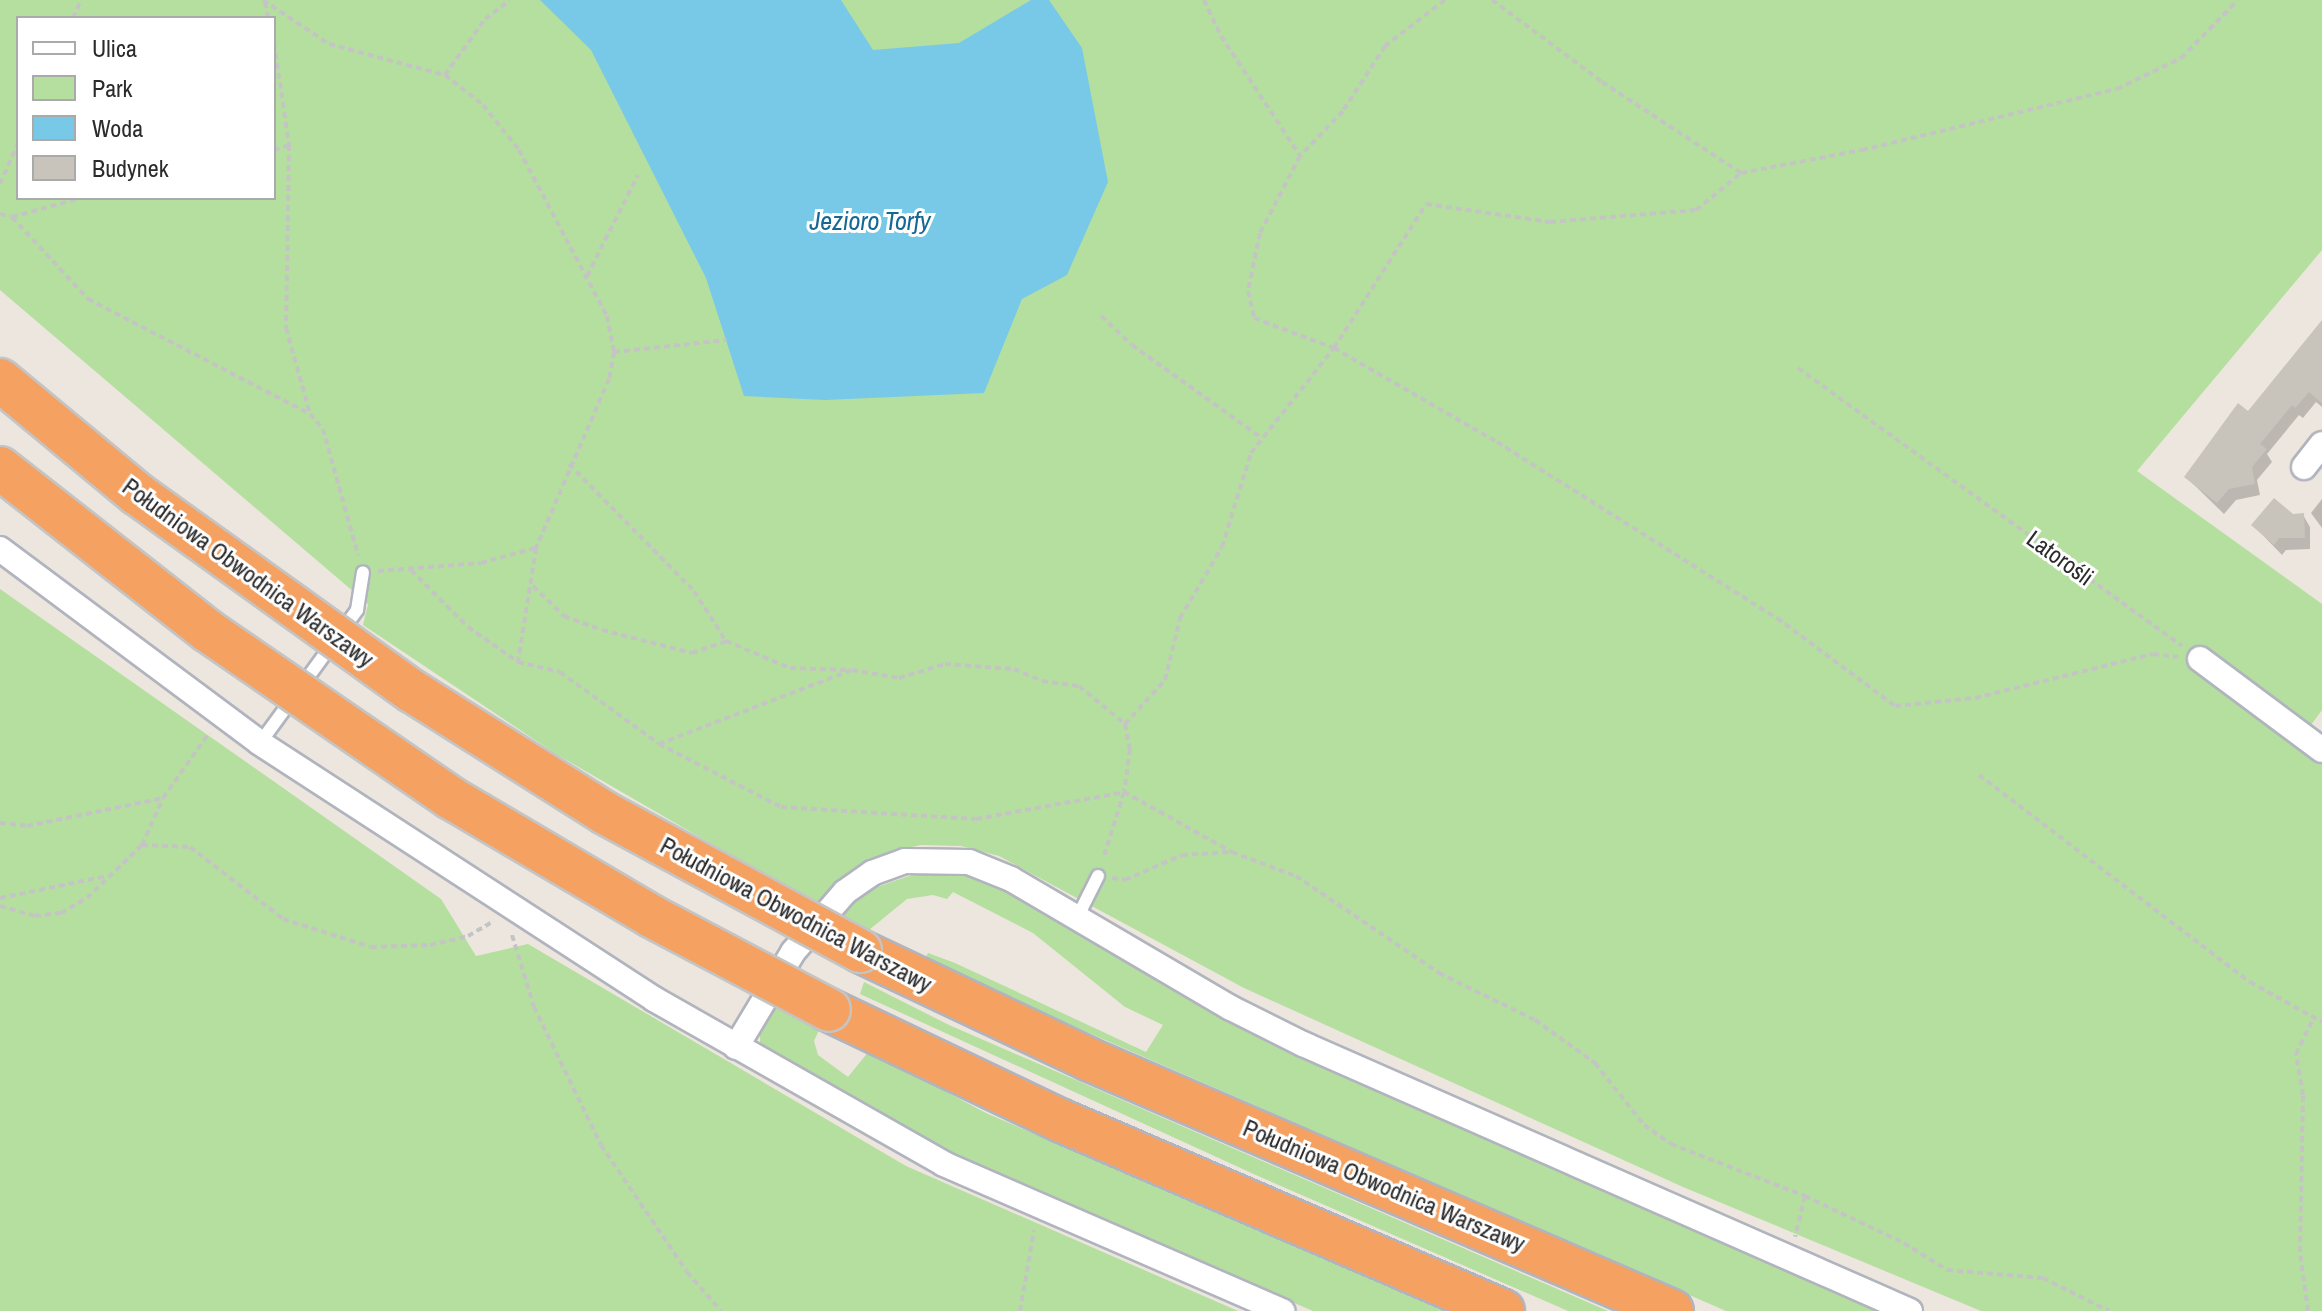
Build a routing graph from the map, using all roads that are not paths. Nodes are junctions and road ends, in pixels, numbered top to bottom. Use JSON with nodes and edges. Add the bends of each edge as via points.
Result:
{"nodes":[{"id":1,"x":0,"y":380,"type":"edge"},
{"id":2,"x":2322,"y":444,"type":"edge"},
{"id":3,"x":2304,"y":467,"type":"dead end"},
{"id":4,"x":0,"y":468,"type":"edge"},
{"id":5,"x":0,"y":549,"type":"edge"},
{"id":6,"x":363,"y":572,"type":"road end"},
{"id":7,"x":2200,"y":659,"type":"road end"},
{"id":8,"x":260,"y":743,"type":"junction"},
{"id":9,"x":2322,"y":750,"type":"edge"},
{"id":10,"x":1098,"y":876,"type":"road end"},
{"id":11,"x":1077,"y":918,"type":"junction"},
{"id":12,"x":736,"y":1047,"type":"junction"},
{"id":13,"x":1282,"y":1311,"type":"edge"},
{"id":14,"x":1503,"y":1311,"type":"edge"},
{"id":15,"x":1672,"y":1311,"type":"edge"},
{"id":16,"x":1910,"y":1311,"type":"edge"}],
"edges":[{"from":1,"to":15,"type":"highway","name":"Południowa Obwodnica Warszawy","bridge":true,"via":[[215,552],[433,705],[640,833],[860,951],[1088,1059]]},
{"from":2,"to":3,"type":"street"},
{"from":4,"to":14,"type":"highway","bridge":true,"via":[[208,631],[451,798],[651,916],[829,1010],[1062,1121]]},
{"from":5,"to":8,"type":"street"},
{"from":6,"to":8,"type":"lane","via":[[357,610]]},
{"from":7,"to":9,"type":"street"},
{"from":8,"to":12,"type":"street","via":[[511,911]]},
{"from":10,"to":11,"type":"lane"},
{"from":11,"to":12,"type":"street","via":[[969,862],[922,858],[888,866],[845,892],[816,921]]},
{"from":11,"to":16,"type":"street","via":[[1303,1044]]},
{"from":12,"to":13,"type":"street","via":[[889,1137],[1038,1208]]}]}
